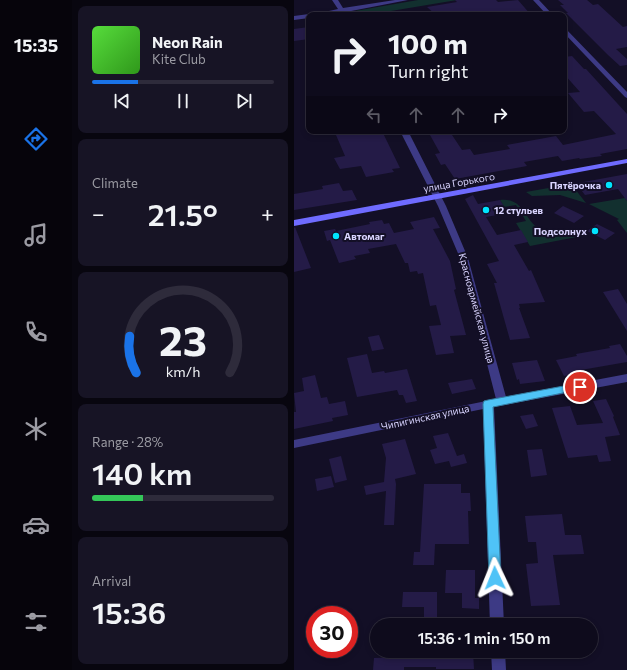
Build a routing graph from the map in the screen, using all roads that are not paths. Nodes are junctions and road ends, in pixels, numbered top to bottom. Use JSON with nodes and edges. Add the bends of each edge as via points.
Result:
{"nodes":[{"id":1,"x":335,"y":0,"type":"edge"},
{"id":2,"x":405,"y":0,"type":"edge"},
{"id":3,"x":536,"y":0,"type":"edge"},
{"id":4,"x":343,"y":12,"type":"edge"},
{"id":5,"x":349,"y":12,"type":"edge"},
{"id":6,"x":547,"y":12,"type":"edge"},
{"id":7,"x":306,"y":16,"type":"edge"},
{"id":8,"x":294,"y":18,"type":"edge"},
{"id":9,"x":567,"y":32,"type":"edge"},
{"id":10,"x":627,"y":96,"type":"edge"},
{"id":11,"x":406,"y":134,"type":"edge"},
{"id":12,"x":627,"y":161,"type":"edge"},
{"id":13,"x":437,"y":197,"type":"junction"},
{"id":14,"x":294,"y":223,"type":"edge"},
{"id":15,"x":627,"y":378,"type":"edge"},
{"id":16,"x":502,"y":401,"type":"junction"},
{"id":17,"x":488,"y":404,"type":"junction"},
{"id":18,"x":294,"y":444,"type":"edge"},
{"id":19,"x":497,"y":618,"type":"edge"},
{"id":20,"x":498,"y":658,"type":"edge"},
{"id":21,"x":499,"y":670,"type":"edge"}],
"edges":[{"from":1,"to":4,"type":"street"},
{"from":2,"to":5,"type":"street"},
{"from":3,"to":6,"type":"street"},
{"from":7,"to":8,"type":"street"},
{"from":9,"to":10,"type":"street"},
{"from":11,"to":13,"type":"street","name":"Красноармейская улица"},
{"from":12,"to":13,"type":"main road","name":"улица Горького"},
{"from":13,"to":14,"type":"main road","name":"улица Горького"},
{"from":13,"to":16,"type":"street","name":"Красноармейская улица","via":[[464,258]]},
{"from":15,"to":16,"type":"street","name":"Чипигинская улица"},
{"from":16,"to":17,"type":"street","name":"Чипигинская улица"},
{"from":17,"to":18,"type":"street","name":"Чипигинская улица"},
{"from":17,"to":19,"type":"street"},
{"from":20,"to":21,"type":"street"}]}
